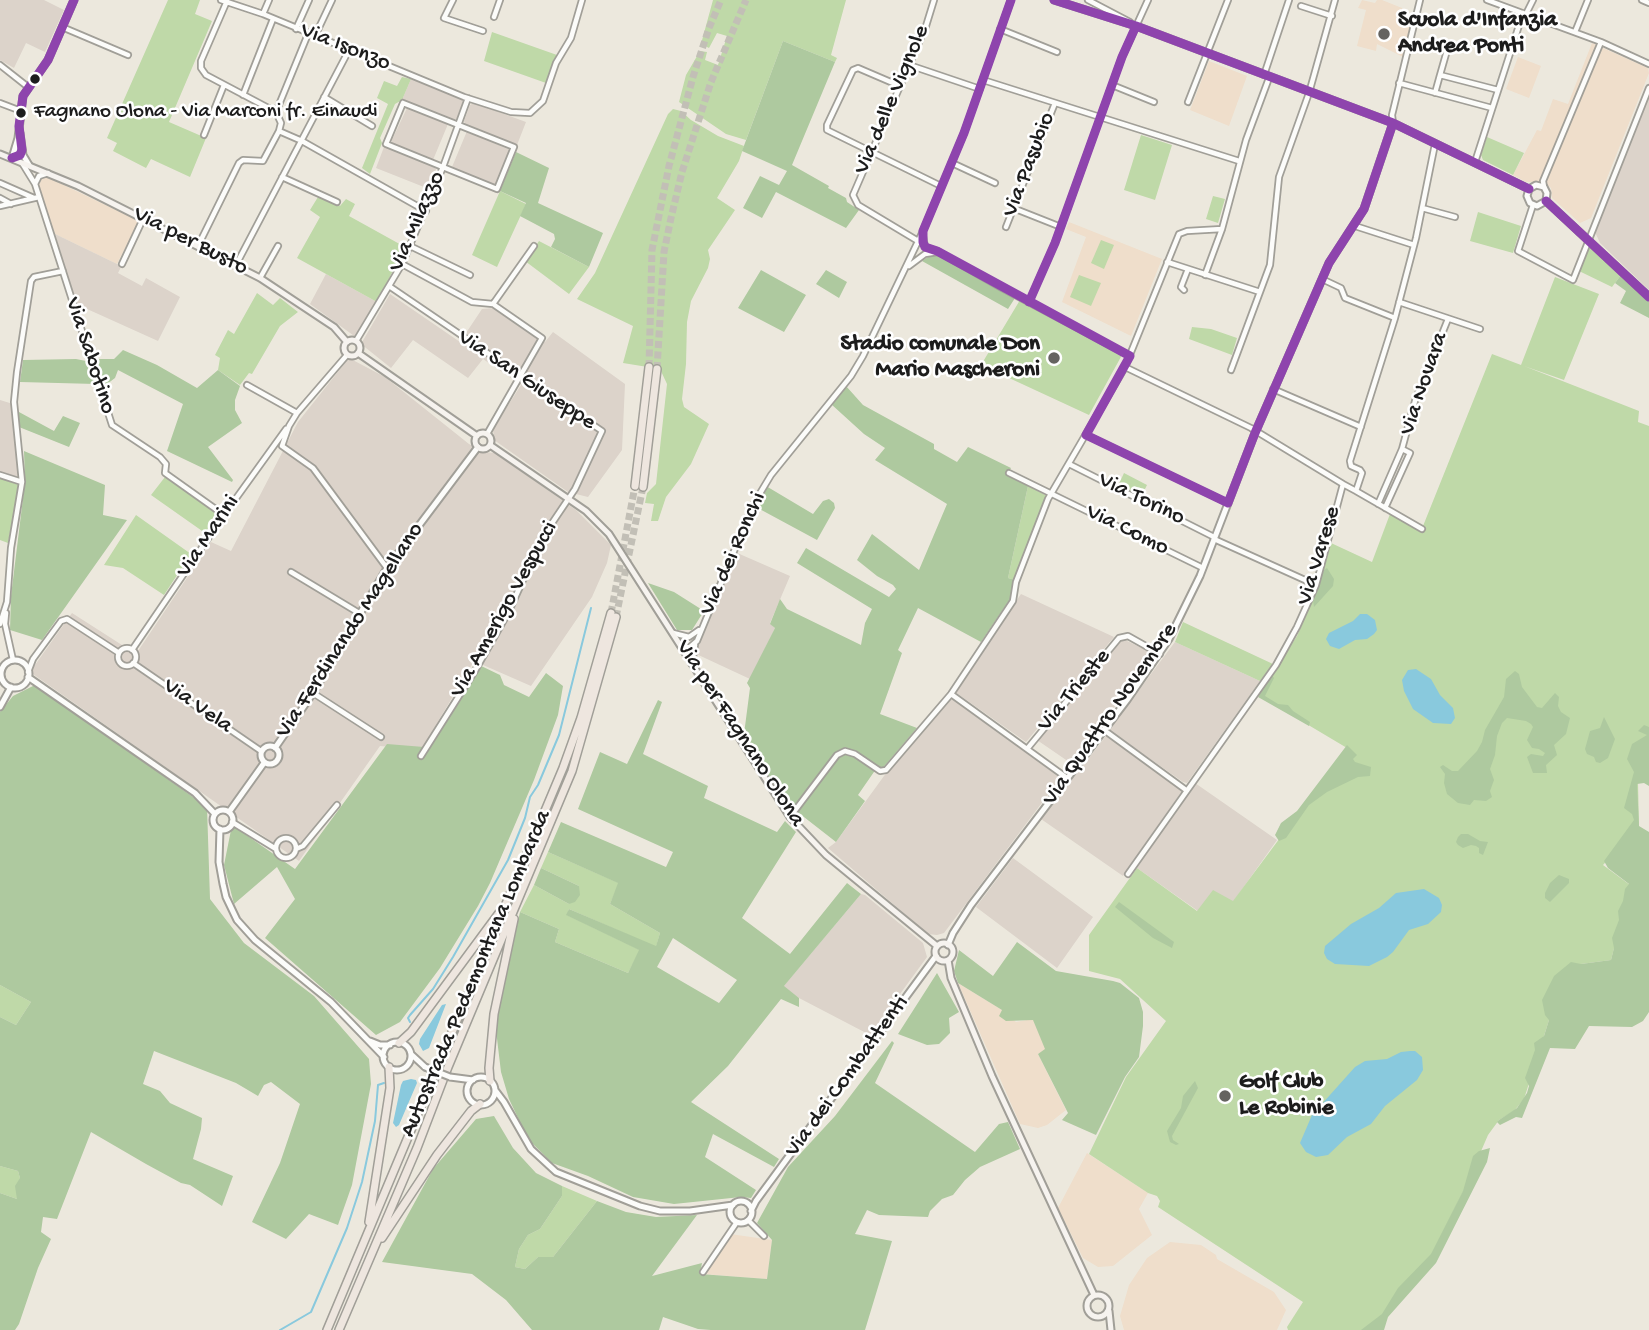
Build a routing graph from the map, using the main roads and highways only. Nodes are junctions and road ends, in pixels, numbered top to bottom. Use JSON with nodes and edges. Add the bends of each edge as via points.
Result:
{"nodes":[{"id":1,"x":0,"y":154,"type":"edge"},
{"id":2,"x":346,"y":341,"type":"junction"},
{"id":3,"x":358,"y":353,"type":"junction"},
{"id":4,"x":653,"y":368,"type":"tunnel mouth"},
{"id":5,"x":477,"y":436,"type":"junction"},
{"id":6,"x":489,"y":445,"type":"junction"},
{"id":7,"x":639,"y":486,"type":"tunnel mouth"},
{"id":8,"x":507,"y":901,"type":"junction"},
{"id":9,"x":517,"y":903,"type":"junction"},
{"id":10,"x":937,"y":946,"type":"junction"},
{"id":11,"x":948,"y":960,"type":"junction"},
{"id":12,"x":399,"y":1042,"type":"road end"},
{"id":13,"x":389,"y":1067,"type":"road end"},
{"id":14,"x":490,"y":1081,"type":"road end"},
{"id":15,"x":480,"y":1104,"type":"road end"},
{"id":16,"x":365,"y":1241,"type":"junction"},
{"id":17,"x":372,"y":1253,"type":"junction"},
{"id":18,"x":1094,"y":1295,"type":"junction"},
{"id":19,"x":1109,"y":1311,"type":"junction"},
{"id":20,"x":1097,"y":1317,"type":"junction"},
{"id":21,"x":327,"y":1330,"type":"edge"},
{"id":22,"x":339,"y":1330,"type":"edge"},
{"id":23,"x":1111,"y":1330,"type":"edge"}],
"edges":[{"from":1,"to":2,"type":"main road","name":"Via per Busto","via":[[236,265],[334,327]]},
{"from":2,"to":3,"type":"main road","via":[[356,341]]},
{"from":2,"to":3,"type":"main road","via":[[347,355]]},
{"from":3,"to":5,"type":"main road"},
{"from":4,"to":7,"type":"highway"},
{"from":5,"to":6,"type":"main road","via":[[487,434]]},
{"from":5,"to":6,"type":"main road","via":[[478,447]]},
{"from":6,"to":10,"type":"main road","name":"Via per Fagnano Olona","via":[[586,511],[609,534],[790,817],[826,855]]},
{"from":8,"to":9,"type":"highway","name":"Autostrada Pedemontana Lombarda","via":[[563,768],[614,615],[572,771]]},
{"from":8,"to":12,"type":"highway"},
{"from":8,"to":16,"type":"highway","name":"Autostrada Pedemontana Lombarda"},
{"from":9,"to":14,"type":"highway","via":[[494,1014]]},
{"from":9,"to":17,"type":"highway","name":"Autostrada Pedemontana Lombarda"},
{"from":10,"to":11,"type":"main road","via":[[936,956]]},
{"from":10,"to":11,"type":"main road","via":[[948,945],[952,951]]},
{"from":11,"to":18,"type":"main road","via":[[951,978],[992,1076]]},
{"from":13,"to":16,"type":"highway"},
{"from":15,"to":17,"type":"highway","via":[[437,1155]]},
{"from":16,"to":21,"type":"highway","name":"Autostrada Pedemontana Lombarda"},
{"from":17,"to":22,"type":"highway","name":"Autostrada Pedemontana Lombarda"},
{"from":18,"to":19,"type":"main road","via":[[1106,1297]]},
{"from":18,"to":20,"type":"main road","via":[[1087,1306]]},
{"from":19,"to":20,"type":"main road"},
{"from":19,"to":23,"type":"main road"},
{"from":20,"to":23,"type":"main road"}]}
